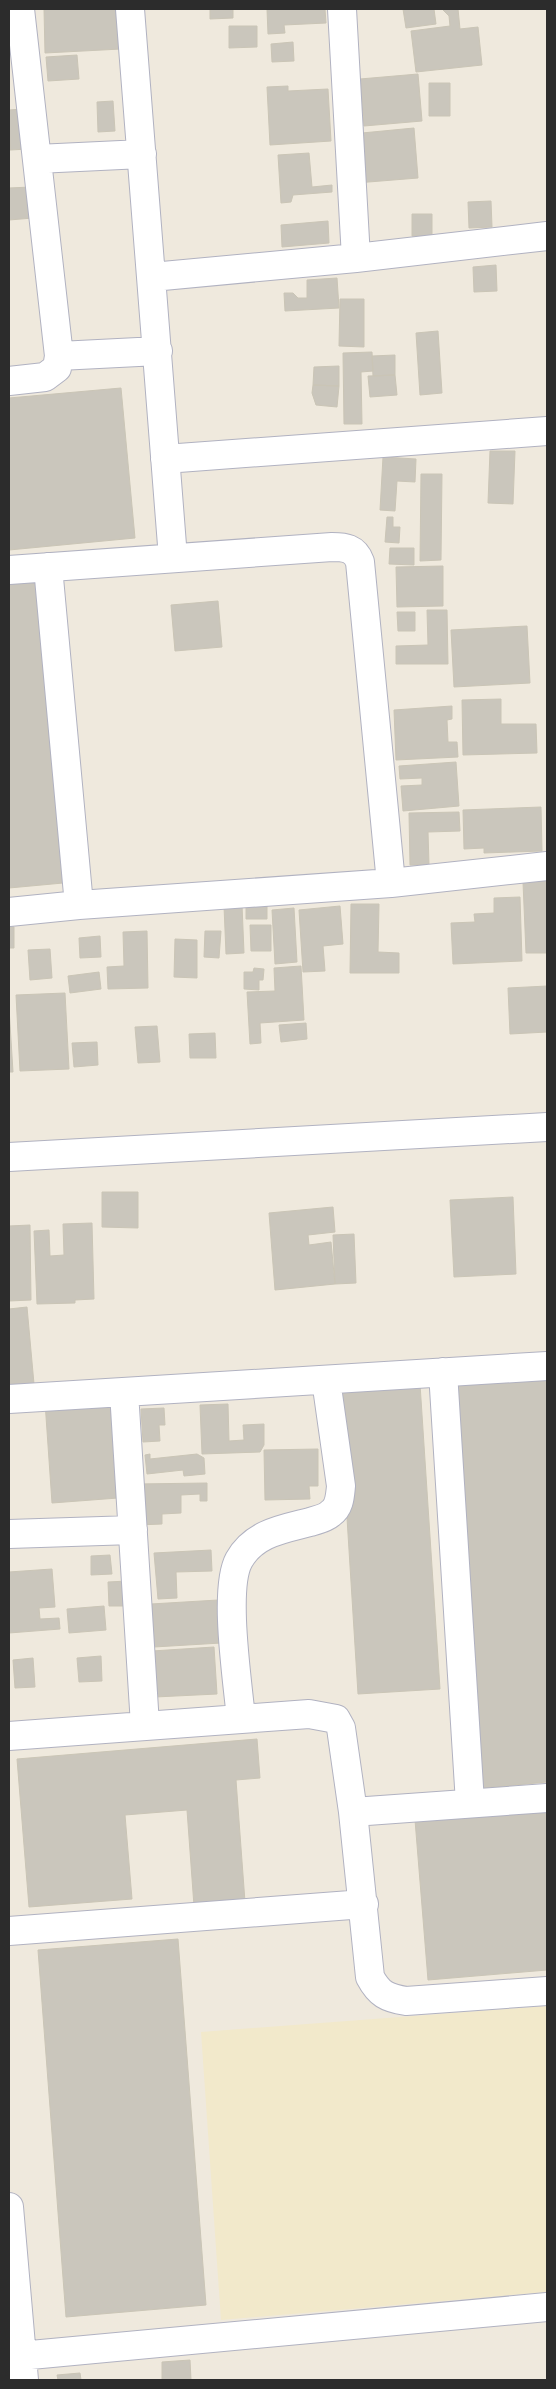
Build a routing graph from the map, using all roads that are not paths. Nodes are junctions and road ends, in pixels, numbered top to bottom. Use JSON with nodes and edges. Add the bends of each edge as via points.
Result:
{"nodes":[{"id":1,"x":20,"y":9,"type":"edge"},
{"id":2,"x":130,"y":9,"type":"edge"},
{"id":3,"x":342,"y":9,"type":"edge"},
{"id":4,"x":142,"y":154,"type":"junction"},
{"id":5,"x":37,"y":159,"type":"junction"},
{"id":6,"x":547,"y":236,"type":"edge"},
{"id":7,"x":356,"y":258,"type":"junction"},
{"id":8,"x":152,"y":277,"type":"junction"},
{"id":9,"x":158,"y":351,"type":"junction"},
{"id":10,"x":59,"y":356,"type":"junction"},
{"id":11,"x":9,"y":382,"type":"edge"},
{"id":12,"x":547,"y":431,"type":"edge"},
{"id":13,"x":166,"y":459,"type":"junction"},
{"id":14,"x":173,"y":558,"type":"junction"},
{"id":15,"x":48,"y":567,"type":"junction"},
{"id":16,"x":9,"y":570,"type":"edge"},
{"id":17,"x":547,"y":866,"type":"edge"},
{"id":18,"x":391,"y":883,"type":"junction"},
{"id":19,"x":79,"y":905,"type":"junction"},
{"id":20,"x":9,"y":912,"type":"edge"},
{"id":21,"x":547,"y":1127,"type":"edge"},
{"id":22,"x":9,"y":1157,"type":"edge"},
{"id":23,"x":547,"y":1366,"type":"edge"},
{"id":24,"x":443,"y":1372,"type":"junction"},
{"id":25,"x":326,"y":1380,"type":"junction"},
{"id":26,"x":124,"y":1392,"type":"junction"},
{"id":27,"x":9,"y":1399,"type":"edge"},
{"id":28,"x":132,"y":1530,"type":"junction"},
{"id":29,"x":9,"y":1534,"type":"edge"},
{"id":30,"x":241,"y":1719,"type":"junction"},
{"id":31,"x":145,"y":1725,"type":"junction"},
{"id":32,"x":9,"y":1736,"type":"edge"},
{"id":33,"x":547,"y":1798,"type":"edge"},
{"id":34,"x":470,"y":1803,"type":"junction"},
{"id":35,"x":353,"y":1812,"type":"junction"},
{"id":36,"x":364,"y":1904,"type":"junction"},
{"id":37,"x":9,"y":1932,"type":"edge"},
{"id":38,"x":547,"y":1991,"type":"edge"},
{"id":39,"x":9,"y":2206,"type":"edge"},
{"id":40,"x":547,"y":2307,"type":"edge"},
{"id":41,"x":18,"y":2364,"type":"edge"}],
"edges":[{"from":1,"to":5,"type":"street"},
{"from":2,"to":4,"type":"street"},
{"from":3,"to":7,"type":"street"},
{"from":4,"to":5,"type":"street"},
{"from":4,"to":8,"type":"street"},
{"from":5,"to":10,"type":"street"},
{"from":6,"to":7,"type":"street"},
{"from":7,"to":8,"type":"street"},
{"from":8,"to":9,"type":"street"},
{"from":9,"to":10,"type":"street"},
{"from":9,"to":13,"type":"street"},
{"from":10,"to":11,"type":"street","via":[[58,368],[45,377]]},
{"from":12,"to":13,"type":"street"},
{"from":13,"to":14,"type":"street"},
{"from":14,"to":15,"type":"street"},
{"from":14,"to":18,"type":"street","via":[[332,547],[350,549],[357,554]]},
{"from":15,"to":16,"type":"street"},
{"from":15,"to":19,"type":"street"},
{"from":17,"to":18,"type":"street"},
{"from":18,"to":19,"type":"street"},
{"from":19,"to":20,"type":"street"},
{"from":21,"to":22,"type":"street"},
{"from":23,"to":24,"type":"street"},
{"from":24,"to":25,"type":"street"},
{"from":24,"to":34,"type":"street"},
{"from":25,"to":26,"type":"street"},
{"from":25,"to":30,"type":"street","via":[[341,1486],[340,1501],[332,1513],[319,1520],[269,1533],[251,1545],[238,1561],[232,1618]]},
{"from":26,"to":27,"type":"street"},
{"from":26,"to":28,"type":"street"},
{"from":28,"to":29,"type":"street"},
{"from":28,"to":31,"type":"street"},
{"from":30,"to":31,"type":"street"},
{"from":30,"to":35,"type":"street","via":[[308,1714],[336,1720],[341,1728]]},
{"from":31,"to":32,"type":"street"},
{"from":33,"to":34,"type":"street"},
{"from":34,"to":35,"type":"street"},
{"from":35,"to":36,"type":"street"},
{"from":36,"to":37,"type":"street"},
{"from":36,"to":38,"type":"street","via":[[370,1977],[381,1994],[390,1999],[406,2001]]},
{"from":39,"to":41,"type":"street"},
{"from":40,"to":41,"type":"street"}]}
